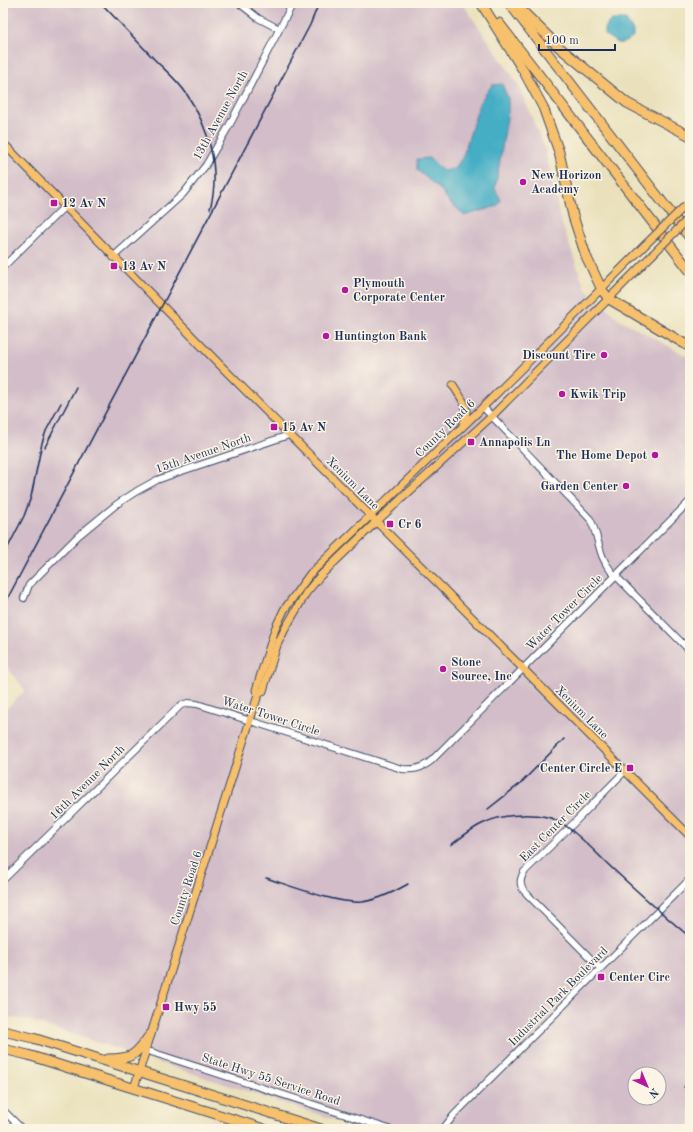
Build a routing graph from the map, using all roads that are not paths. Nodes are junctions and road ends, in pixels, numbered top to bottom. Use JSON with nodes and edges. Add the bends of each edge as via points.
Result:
{"nodes":[{"id":1,"x":239,"y":3,"type":"edge"},
{"id":2,"x":293,"y":3,"type":"edge"},
{"id":3,"x":482,"y":3,"type":"edge"},
{"id":4,"x":510,"y":3,"type":"edge"},
{"id":5,"x":514,"y":3,"type":"edge"},
{"id":6,"x":279,"y":29,"type":"junction"},
{"id":7,"x":690,"y":136,"type":"edge"},
{"id":8,"x":3,"y":143,"type":"edge"},
{"id":9,"x":688,"y":203,"type":"edge"},
{"id":10,"x":65,"y":206,"type":"junction"},
{"id":11,"x":690,"y":217,"type":"edge"},
{"id":12,"x":690,"y":238,"type":"edge"},
{"id":13,"x":113,"y":257,"type":"junction"},
{"id":14,"x":3,"y":267,"type":"edge"},
{"id":15,"x":690,"y":271,"type":"edge"},
{"id":16,"x":602,"y":290,"type":"junction"},
{"id":17,"x":609,"y":299,"type":"junction"},
{"id":18,"x":690,"y":347,"type":"edge"},
{"id":19,"x":453,"y":385,"type":"dead end"},
{"id":20,"x":483,"y":407,"type":"junction"},
{"id":21,"x":492,"y":416,"type":"junction"},
{"id":22,"x":463,"y":426,"type":"junction"},
{"id":23,"x":290,"y":435,"type":"junction"},
{"id":24,"x":690,"y":501,"type":"edge"},
{"id":25,"x":370,"y":515,"type":"junction"},
{"id":26,"x":376,"y":522,"type":"junction"},
{"id":27,"x":616,"y":576,"type":"junction"},
{"id":28,"x":24,"y":598,"type":"dead end"},
{"id":29,"x":690,"y":650,"type":"edge"},
{"id":30,"x":523,"y":668,"type":"junction"},
{"id":31,"x":258,"y":695,"type":"junction"},
{"id":32,"x":188,"y":703,"type":"joint"},
{"id":33,"x":251,"y":721,"type":"junction"},
{"id":34,"x":625,"y":771,"type":"junction"},
{"id":35,"x":690,"y":836,"type":"edge"},
{"id":36,"x":690,"y":879,"type":"edge"},
{"id":37,"x":3,"y":880,"type":"edge"},
{"id":38,"x":601,"y":969,"type":"junction"},
{"id":39,"x":3,"y":1031,"type":"edge"},
{"id":40,"x":150,"y":1035,"type":"junction"},
{"id":41,"x":3,"y":1049,"type":"edge"},
{"id":42,"x":145,"y":1050,"type":"junction"},
{"id":43,"x":99,"y":1059,"type":"junction"},
{"id":44,"x":140,"y":1072,"type":"junction"},
{"id":45,"x":134,"y":1088,"type":"junction"},
{"id":46,"x":3,"y":1110,"type":"edge"},
{"id":47,"x":22,"y":1129,"type":"edge"},
{"id":48,"x":264,"y":1129,"type":"edge"},
{"id":49,"x":321,"y":1129,"type":"edge"},
{"id":50,"x":389,"y":1129,"type":"edge"},
{"id":51,"x":443,"y":1129,"type":"edge"}],
"edges":[{"from":1,"to":6,"type":"street","via":[[258,18]]},
{"from":2,"to":6,"type":"street","name":"13th Avenue North"},
{"from":3,"to":15,"type":"highway"},
{"from":3,"to":16,"type":"highway","via":[[543,107],[560,152],[573,216],[586,256]]},
{"from":4,"to":12,"type":"highway"},
{"from":5,"to":7,"type":"highway","via":[[560,48],[627,103]]},
{"from":6,"to":13,"type":"street","name":"13th Avenue North","via":[[206,165],[183,194]]},
{"from":8,"to":10,"type":"main road","name":"Xenium Lane"},
{"from":9,"to":16,"type":"main road","name":"County Road 6","bridge":true},
{"from":10,"to":13,"type":"main road","name":"Xenium Lane"},
{"from":10,"to":14,"type":"street"},
{"from":11,"to":17,"type":"main road","name":"County Road 6","bridge":true},
{"from":13,"to":23,"type":"main road","name":"Xenium Lane"},
{"from":16,"to":17,"type":"highway"},
{"from":16,"to":20,"type":"main road","name":"County Road 6"},
{"from":17,"to":18,"type":"highway"},
{"from":17,"to":21,"type":"main road","name":"County Road 6"},
{"from":19,"to":22,"type":"main road","via":[[467,408]]},
{"from":20,"to":21,"type":"street"},
{"from":20,"to":22,"type":"main road","name":"County Road 6"},
{"from":21,"to":26,"type":"main road","name":"County Road 6"},
{"from":21,"to":27,"type":"street","via":[[590,519],[598,536],[601,555]]},
{"from":22,"to":25,"type":"main road","name":"County Road 6"},
{"from":23,"to":25,"type":"main road","name":"Xenium Lane"},
{"from":23,"to":28,"type":"street","name":"15th Avenue North","via":[[157,480],[137,491],[78,536],[29,586]]},
{"from":24,"to":27,"type":"street","name":"Water Tower Circle"},
{"from":25,"to":26,"type":"main road","name":"Xenium Lane"},
{"from":25,"to":31,"type":"main road","name":"County Road 6","via":[[310,574],[284,610],[265,659],[256,690]]},
{"from":26,"to":30,"type":"main road","name":"Xenium Lane"},
{"from":26,"to":31,"type":"main road","name":"County Road 6","via":[[306,593],[284,629],[263,691]]},
{"from":27,"to":29,"type":"street"},
{"from":27,"to":30,"type":"street","name":"Water Tower Circle"},
{"from":30,"to":33,"type":"street","name":"Water Tower Circle","via":[[431,761],[417,769],[402,769]]},
{"from":30,"to":34,"type":"main road","name":"Xenium Lane"},
{"from":31,"to":33,"type":"main road","name":"County Road 6"},
{"from":32,"to":33,"type":"street","name":"Water Tower Circle"},
{"from":32,"to":37,"type":"street","name":"16th Avenue North","via":[[181,705]]},
{"from":33,"to":40,"type":"main road","name":"County Road 6"},
{"from":34,"to":35,"type":"main road","name":"Xenium Lane"},
{"from":34,"to":38,"type":"street","name":"East Center Circle","via":[[524,872],[520,882],[524,891]]},
{"from":36,"to":38,"type":"street","name":"Industrial Park Boulevard"},
{"from":38,"to":51,"type":"street","name":"Industrial Park Boulevard","via":[[454,1115]]},
{"from":39,"to":43,"type":"highway"},
{"from":40,"to":42,"type":"main road","name":"County Road 6"},
{"from":40,"to":43,"type":"highway","via":[[138,1052],[127,1058]]},
{"from":41,"to":45,"type":"highway"},
{"from":42,"to":44,"type":"main road","name":"County Road 6"},
{"from":42,"to":50,"type":"street","name":"State Hwy 55 Service Road"},
{"from":43,"to":44,"type":"highway"},
{"from":44,"to":45,"type":"main road","name":"County Road 6"},
{"from":44,"to":49,"type":"highway"},
{"from":45,"to":48,"type":"highway"},
{"from":46,"to":47,"type":"street"}]}
